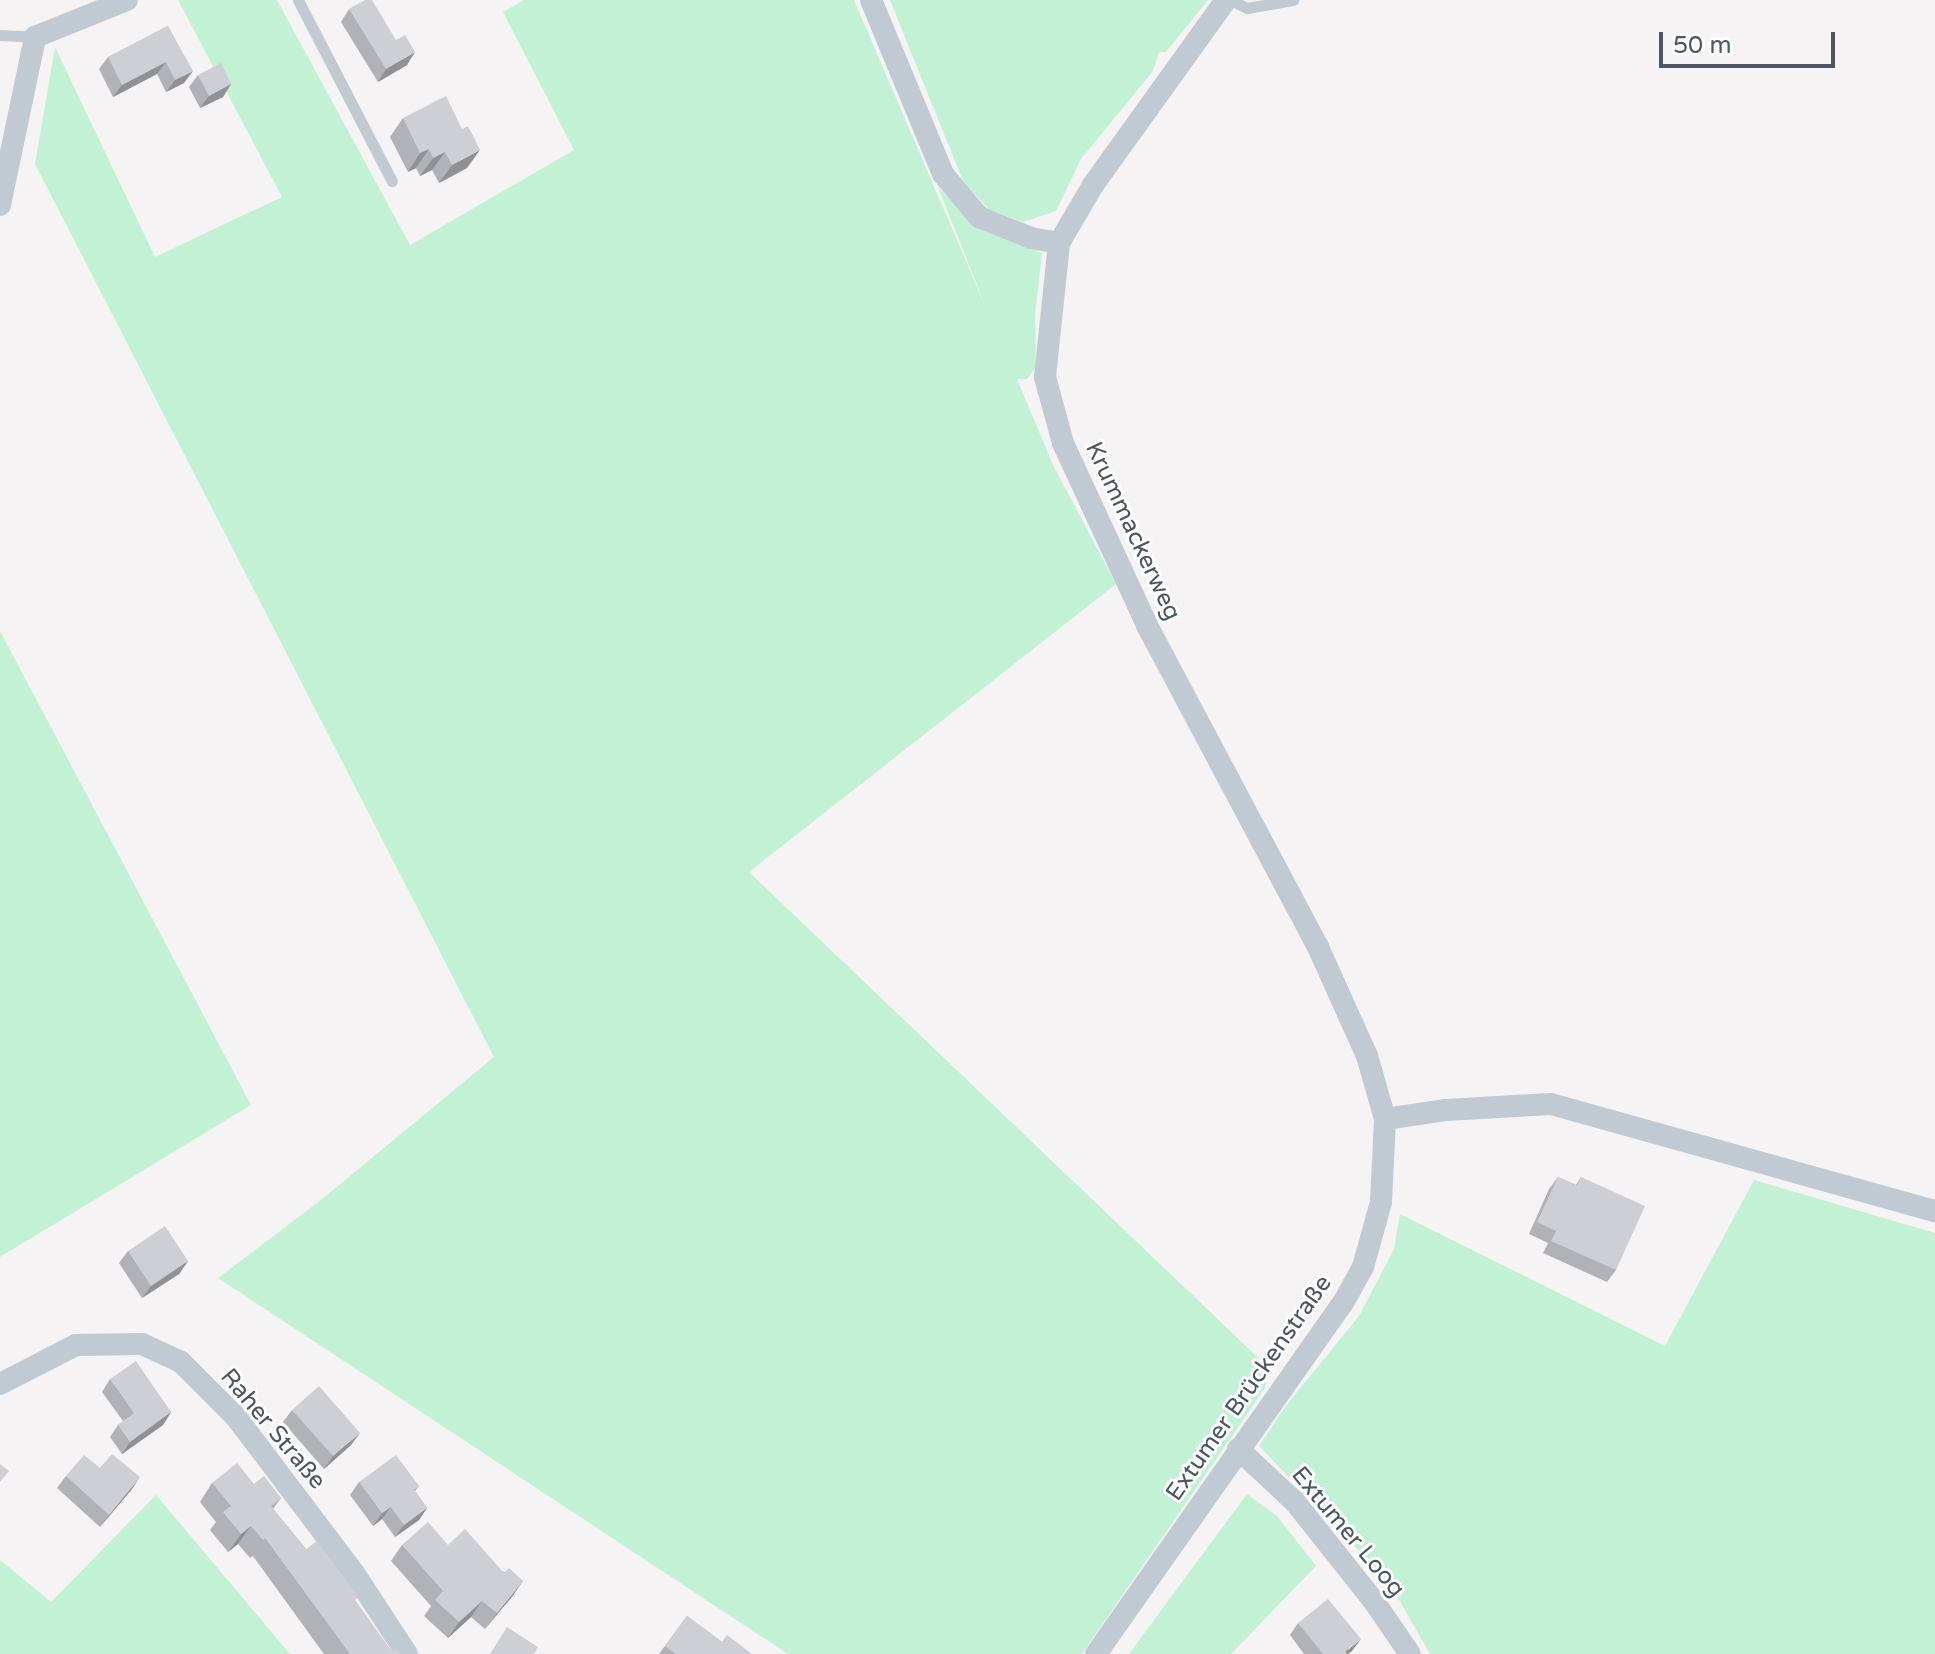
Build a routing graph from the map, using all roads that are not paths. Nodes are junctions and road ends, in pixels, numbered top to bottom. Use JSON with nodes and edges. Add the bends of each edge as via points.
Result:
{"nodes":[{"id":1,"x":127,"y":0,"type":"edge"},
{"id":2,"x":298,"y":0,"type":"edge"},
{"id":3,"x":871,"y":0,"type":"edge"},
{"id":4,"x":1229,"y":0,"type":"edge"},
{"id":5,"x":1293,"y":0,"type":"edge"},
{"id":6,"x":1281,"y":1,"type":"edge"},
{"id":7,"x":0,"y":35,"type":"edge"},
{"id":8,"x":35,"y":37,"type":"junction"},
{"id":9,"x":392,"y":181,"type":"dead end"},
{"id":10,"x":0,"y":205,"type":"edge"},
{"id":11,"x":1059,"y":243,"type":"junction"},
{"id":12,"x":1385,"y":1119,"type":"junction"},
{"id":13,"x":1935,"y":1211,"type":"edge"},
{"id":14,"x":1,"y":1382,"type":"edge"},
{"id":15,"x":1238,"y":1449,"type":"junction"},
{"id":16,"x":407,"y":1654,"type":"edge"},
{"id":17,"x":1096,"y":1654,"type":"edge"},
{"id":18,"x":1410,"y":1654,"type":"edge"}],
"edges":[{"from":1,"to":8,"type":"street"},
{"from":2,"to":9,"type":"lane"},
{"from":3,"to":11,"type":"street","via":[[943,174],[979,217]]},
{"from":4,"to":6,"type":"lane","via":[[1247,8]]},
{"from":4,"to":11,"type":"street","via":[[1093,185]]},
{"from":5,"to":6,"type":"lane"},
{"from":7,"to":8,"type":"lane"},
{"from":8,"to":10,"type":"street"},
{"from":11,"to":12,"type":"street","name":"Krummackerweg","via":[[1045,377],[1063,443],[1147,625],[1318,947],[1367,1056]]},
{"from":12,"to":13,"type":"street","via":[[1551,1104]]},
{"from":12,"to":15,"type":"street","name":"Extumer Brückenstraße","via":[[1381,1202],[1363,1267]]},
{"from":14,"to":16,"type":"street","name":"Raher Straße","via":[[76,1345],[142,1344],[181,1362],[236,1417],[354,1573]]},
{"from":15,"to":17,"type":"street","name":"Extumer Brückenstraße"},
{"from":15,"to":18,"type":"street","name":"Extumer Loog","via":[[1295,1502]]}]}
